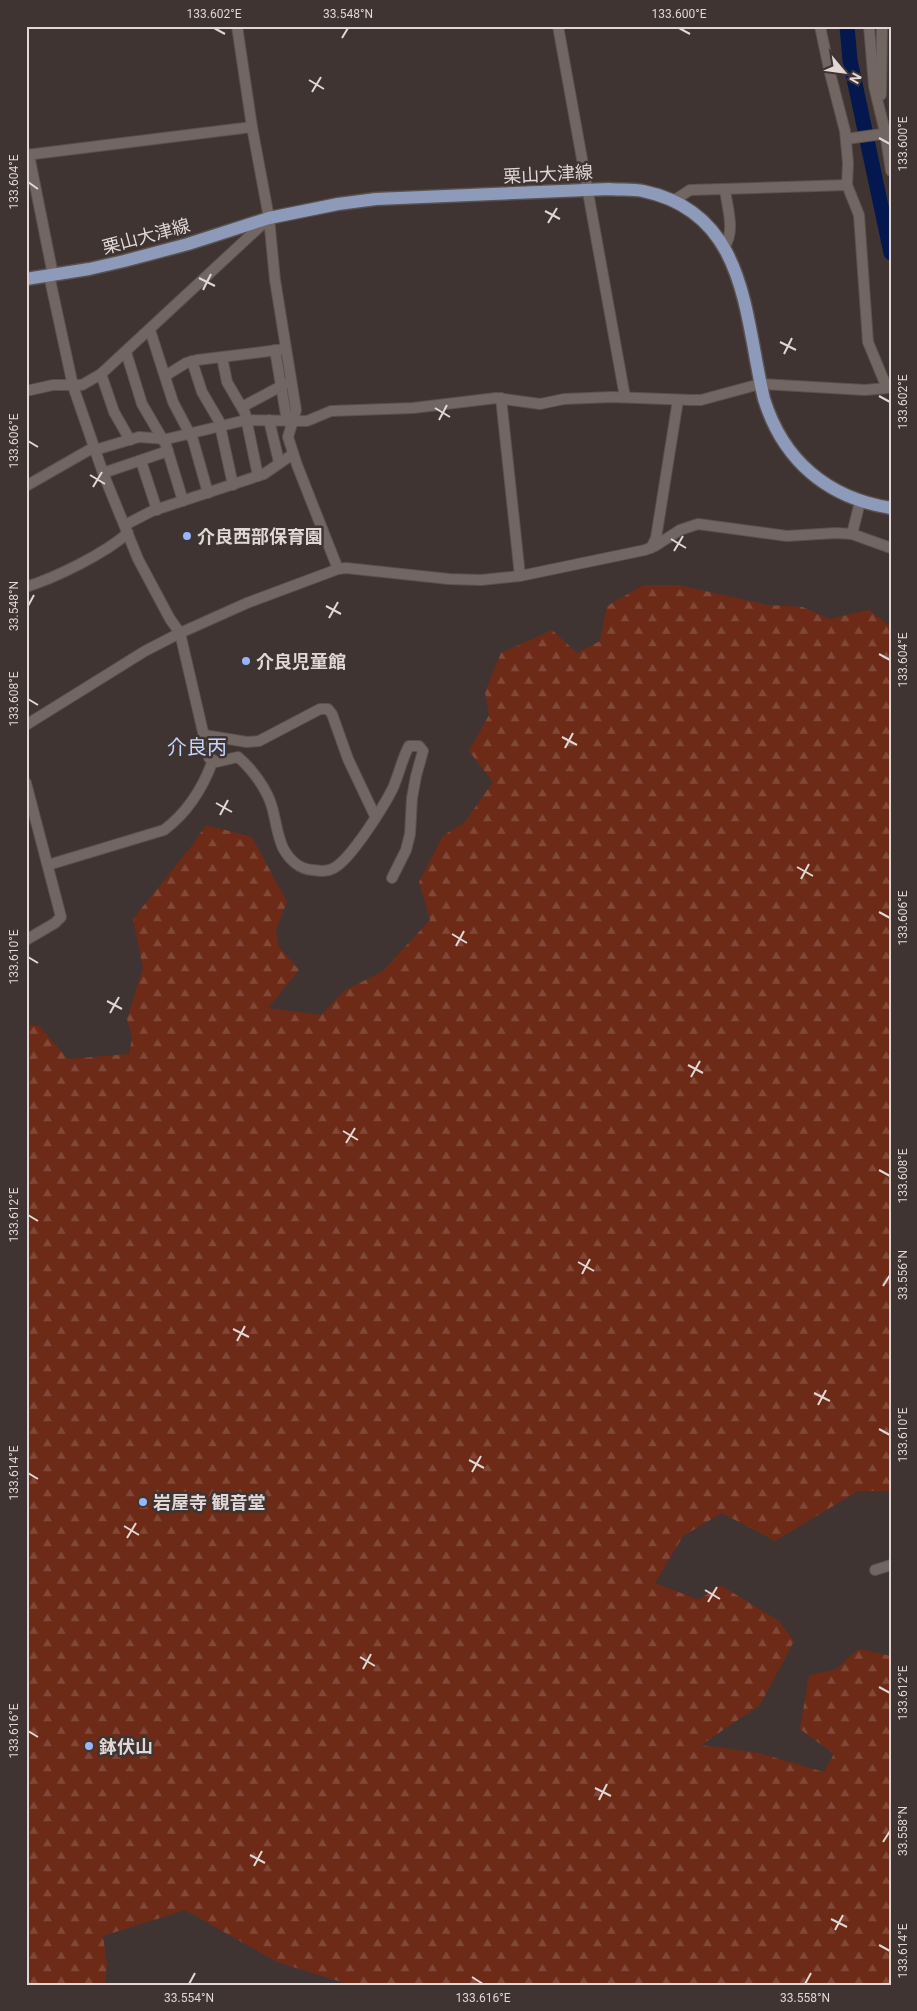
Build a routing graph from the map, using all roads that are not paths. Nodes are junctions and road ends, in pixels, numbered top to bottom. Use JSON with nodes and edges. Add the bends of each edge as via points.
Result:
{"nodes":[{"id":1,"x":237,"y":26,"type":"edge"},
{"id":2,"x":558,"y":26,"type":"edge"},
{"id":3,"x":820,"y":26,"type":"edge"},
{"id":4,"x":869,"y":26,"type":"edge"},
{"id":5,"x":885,"y":33,"type":"edge"},
{"id":6,"x":877,"y":96,"type":"junction"},
{"id":7,"x":252,"y":127,"type":"junction"},
{"id":8,"x":884,"y":133,"type":"junction"},
{"id":9,"x":848,"y":140,"type":"junction"},
{"id":10,"x":28,"y":155,"type":"edge"},
{"id":11,"x":891,"y":171,"type":"edge"},
{"id":12,"x":847,"y":186,"type":"junction"},
{"id":13,"x":724,"y":189,"type":"junction"},
{"id":14,"x":588,"y":190,"type":"junction"},
{"id":15,"x":673,"y":201,"type":"junction"},
{"id":16,"x":269,"y":218,"type":"junction"},
{"id":17,"x":724,"y":247,"type":"junction"},
{"id":18,"x":51,"y":275,"type":"junction"},
{"id":19,"x":26,"y":279,"type":"edge"},
{"id":20,"x":150,"y":330,"type":"junction"},
{"id":21,"x":286,"y":349,"type":"junction"},
{"id":22,"x":275,"y":350,"type":"junction"},
{"id":23,"x":126,"y":352,"type":"junction"},
{"id":24,"x":222,"y":357,"type":"junction"},
{"id":25,"x":192,"y":361,"type":"junction"},
{"id":26,"x":101,"y":374,"type":"junction"},
{"id":27,"x":165,"y":376,"type":"junction"},
{"id":28,"x":286,"y":384,"type":"junction"},
{"id":29,"x":760,"y":384,"type":"junction"},
{"id":30,"x":72,"y":386,"type":"junction"},
{"id":31,"x":26,"y":391,"type":"edge"},
{"id":32,"x":625,"y":397,"type":"junction"},
{"id":33,"x":501,"y":398,"type":"junction"},
{"id":34,"x":678,"y":400,"type":"junction"},
{"id":35,"x":242,"y":407,"type":"junction"},
{"id":36,"x":246,"y":420,"type":"junction"},
{"id":37,"x":270,"y":420,"type":"junction"},
{"id":38,"x":290,"y":421,"type":"junction"},
{"id":39,"x":220,"y":427,"type":"junction"},
{"id":40,"x":190,"y":434,"type":"junction"},
{"id":41,"x":162,"y":438,"type":"junction"},
{"id":42,"x":130,"y":440,"type":"junction"},
{"id":43,"x":95,"y":450,"type":"junction"},
{"id":44,"x":168,"y":451,"type":"junction"},
{"id":45,"x":293,"y":454,"type":"junction"},
{"id":46,"x":141,"y":460,"type":"junction"},
{"id":47,"x":279,"y":462,"type":"junction"},
{"id":48,"x":103,"y":474,"type":"junction"},
{"id":49,"x":258,"y":476,"type":"junction"},
{"id":50,"x":233,"y":485,"type":"junction"},
{"id":51,"x":26,"y":486,"type":"edge"},
{"id":52,"x":208,"y":493,"type":"junction"},
{"id":53,"x":183,"y":501,"type":"junction"},
{"id":54,"x":860,"y":502,"type":"junction"},
{"id":55,"x":891,"y":508,"type":"edge"},
{"id":56,"x":157,"y":510,"type":"junction"},
{"id":57,"x":126,"y":529,"type":"junction"},
{"id":58,"x":852,"y":534,"type":"junction"},
{"id":59,"x":651,"y":548,"type":"junction"},
{"id":60,"x":891,"y":548,"type":"edge"},
{"id":61,"x":338,"y":569,"type":"junction"},
{"id":62,"x":520,"y":576,"type":"junction"},
{"id":63,"x":26,"y":587,"type":"edge"},
{"id":64,"x":180,"y":633,"type":"junction"},
{"id":65,"x":26,"y":725,"type":"edge"},
{"id":66,"x":204,"y":735,"type":"junction"},
{"id":67,"x":214,"y":760,"type":"junction"},
{"id":68,"x":26,"y":783,"type":"edge"},
{"id":69,"x":376,"y":816,"type":"junction"},
{"id":70,"x":48,"y":865,"type":"junction"},
{"id":71,"x":392,"y":878,"type":"dead end"},
{"id":72,"x":26,"y":940,"type":"edge"},
{"id":73,"x":891,"y":1565,"type":"edge"},
{"id":74,"x":875,"y":1570,"type":"dead end"}],
"edges":[{"from":1,"to":7,"type":"street"},
{"from":2,"to":14,"type":"street"},
{"from":3,"to":9,"type":"street"},
{"from":4,"to":6,"type":"street"},
{"from":5,"to":6,"type":"street","via":[[881,95]]},
{"from":6,"to":8,"type":"street"},
{"from":7,"to":10,"type":"street"},
{"from":7,"to":16,"type":"street"},
{"from":8,"to":9,"type":"street"},
{"from":8,"to":11,"type":"street"},
{"from":9,"to":12,"type":"street"},
{"from":10,"to":18,"type":"street"},
{"from":12,"to":13,"type":"street"},
{"from":12,"to":29,"type":"street","via":[[859,215],[868,342],[887,388],[865,390]]},
{"from":13,"to":15,"type":"street","via":[[690,190]]},
{"from":13,"to":17,"type":"street","via":[[731,233]]},
{"from":14,"to":15,"type":"main road","name":"栗山大津線","via":[[643,191]]},
{"from":14,"to":16,"type":"main road","name":"栗山大津線","via":[[376,199]]},
{"from":14,"to":32,"type":"street"},
{"from":15,"to":17,"type":"main road","name":"栗山大津線","via":[[696,214]]},
{"from":16,"to":18,"type":"main road","name":"栗山大津線","via":[[188,244]]},
{"from":16,"to":20,"type":"street"},
{"from":16,"to":21,"type":"street"},
{"from":17,"to":29,"type":"main road","name":"栗山大津線","via":[[740,281]]},
{"from":18,"to":19,"type":"main road","name":"栗山大津線"},
{"from":18,"to":30,"type":"street"},
{"from":20,"to":23,"type":"street"},
{"from":20,"to":27,"type":"street"},
{"from":21,"to":22,"type":"street"},
{"from":21,"to":28,"type":"street"},
{"from":22,"to":24,"type":"street"},
{"from":22,"to":28,"type":"street"},
{"from":23,"to":26,"type":"street"},
{"from":23,"to":41,"type":"street","via":[[142,404]]},
{"from":24,"to":25,"type":"street"},
{"from":24,"to":35,"type":"street","via":[[227,382]]},
{"from":25,"to":27,"type":"street"},
{"from":25,"to":39,"type":"street","via":[[202,392]]},
{"from":26,"to":30,"type":"street","via":[[82,385]]},
{"from":26,"to":42,"type":"street","via":[[114,412]]},
{"from":27,"to":40,"type":"street","via":[[173,402]]},
{"from":28,"to":35,"type":"street"},
{"from":28,"to":38,"type":"street","via":[[296,410]]},
{"from":29,"to":34,"type":"street","via":[[701,400]]},
{"from":29,"to":54,"type":"main road","name":"栗山大津線","via":[[769,416],[787,448],[806,469],[835,491]]},
{"from":30,"to":31,"type":"street"},
{"from":30,"to":43,"type":"street"},
{"from":32,"to":33,"type":"street","via":[[564,399],[540,404]]},
{"from":32,"to":34,"type":"street"},
{"from":33,"to":38,"type":"street","via":[[413,408],[331,411],[307,422]]},
{"from":33,"to":62,"type":"street"},
{"from":34,"to":59,"type":"street","via":[[656,538]]},
{"from":35,"to":36,"type":"street"},
{"from":36,"to":37,"type":"street"},
{"from":36,"to":39,"type":"street"},
{"from":36,"to":49,"type":"street"},
{"from":37,"to":38,"type":"street"},
{"from":37,"to":47,"type":"street"},
{"from":38,"to":45,"type":"street","via":[[288,437]]},
{"from":39,"to":40,"type":"street"},
{"from":39,"to":50,"type":"street"},
{"from":40,"to":41,"type":"street"},
{"from":40,"to":52,"type":"street"},
{"from":41,"to":42,"type":"street"},
{"from":41,"to":44,"type":"street"},
{"from":42,"to":43,"type":"street"},
{"from":43,"to":48,"type":"street"},
{"from":43,"to":51,"type":"street"},
{"from":44,"to":46,"type":"street"},
{"from":44,"to":53,"type":"street"},
{"from":45,"to":47,"type":"street"},
{"from":45,"to":61,"type":"street"},
{"from":46,"to":48,"type":"street"},
{"from":46,"to":56,"type":"street"},
{"from":47,"to":49,"type":"street"},
{"from":48,"to":57,"type":"street"},
{"from":49,"to":50,"type":"street"},
{"from":50,"to":52,"type":"street"},
{"from":52,"to":53,"type":"street"},
{"from":53,"to":56,"type":"street"},
{"from":54,"to":55,"type":"main road","name":"栗山大津線"},
{"from":54,"to":58,"type":"street"},
{"from":56,"to":57,"type":"street"},
{"from":57,"to":63,"type":"street","via":[[96,554]]},
{"from":57,"to":64,"type":"street","via":[[138,559]]},
{"from":58,"to":59,"type":"street","via":[[787,536],[698,524],[680,530]]},
{"from":58,"to":60,"type":"street"},
{"from":59,"to":62,"type":"street"},
{"from":61,"to":62,"type":"street","via":[[449,579]]},
{"from":61,"to":64,"type":"street","via":[[247,603]]},
{"from":64,"to":65,"type":"street"},
{"from":64,"to":66,"type":"street"},
{"from":66,"to":67,"type":"street","via":[[209,758]]},
{"from":66,"to":69,"type":"street","via":[[259,741],[320,709],[328,709]]},
{"from":67,"to":69,"type":"street","via":[[238,757],[246,764],[272,806],[284,848],[291,860],[306,870],[322,872],[342,863]]},
{"from":67,"to":70,"type":"street","via":[[193,801],[178,820],[164,830]]},
{"from":68,"to":70,"type":"street"},
{"from":69,"to":71,"type":"street","via":[[393,788],[409,746],[419,746],[423,751],[412,798],[410,834]]},
{"from":70,"to":72,"type":"street","via":[[61,917]]},
{"from":73,"to":74,"type":"street"}]}
